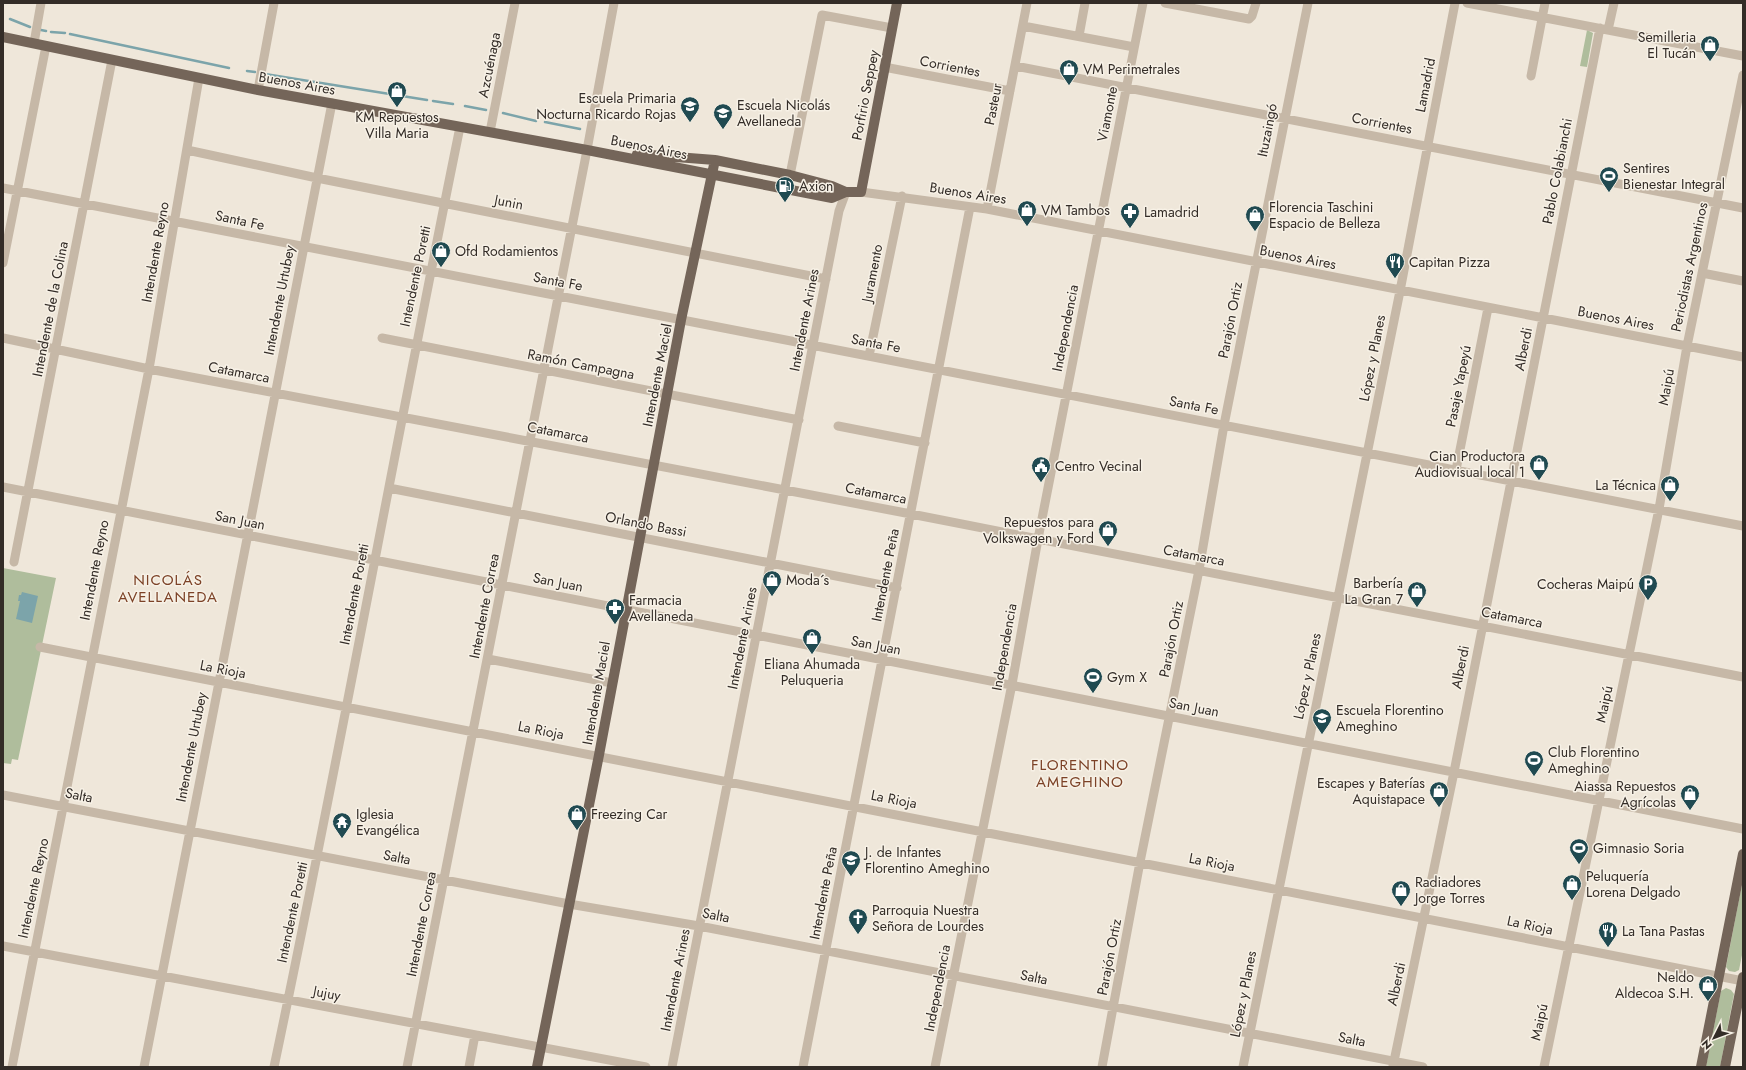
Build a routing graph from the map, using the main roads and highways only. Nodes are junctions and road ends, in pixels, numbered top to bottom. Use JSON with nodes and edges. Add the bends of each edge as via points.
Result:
{"nodes":[{"id":1,"x":897,"y":3,"type":"edge"},
{"id":2,"x":3,"y":37,"type":"edge"},
{"id":3,"x":587,"y":150,"type":"junction"},
{"id":4,"x":715,"y":160,"type":"junction"},
{"id":5,"x":712,"y":174,"type":"junction"},
{"id":6,"x":846,"y":192,"type":"junction"},
{"id":7,"x":861,"y":192,"type":"joint"},
{"id":8,"x":1743,"y":854,"type":"edge"},
{"id":9,"x":1743,"y":980,"type":"edge"},
{"id":10,"x":537,"y":1067,"type":"edge"},
{"id":11,"x":1701,"y":1067,"type":"edge"},
{"id":12,"x":1725,"y":1067,"type":"edge"}],
"edges":[{"from":1,"to":7,"type":"main road","name":"Porfirio Seppey"},
{"from":2,"to":3,"type":"main road","name":"Buenos Aires","via":[[258,90]]},
{"from":3,"to":4,"type":"main road","name":"Buenos Aires"},
{"from":3,"to":5,"type":"main road","name":"Buenos Aires"},
{"from":4,"to":5,"type":"main road","name":"Intendente Maciel"},
{"from":4,"to":6,"type":"main road","name":"Buenos Aires","via":[[790,175]]},
{"from":5,"to":6,"type":"main road","name":"Buenos Aires","via":[[832,198]]},
{"from":5,"to":10,"type":"main road","name":"Intendente Maciel","via":[[681,320]]},
{"from":6,"to":7,"type":"main road","name":"Buenos Aires"},
{"from":8,"to":11,"type":"main road"},
{"from":9,"to":12,"type":"main road"}]}
